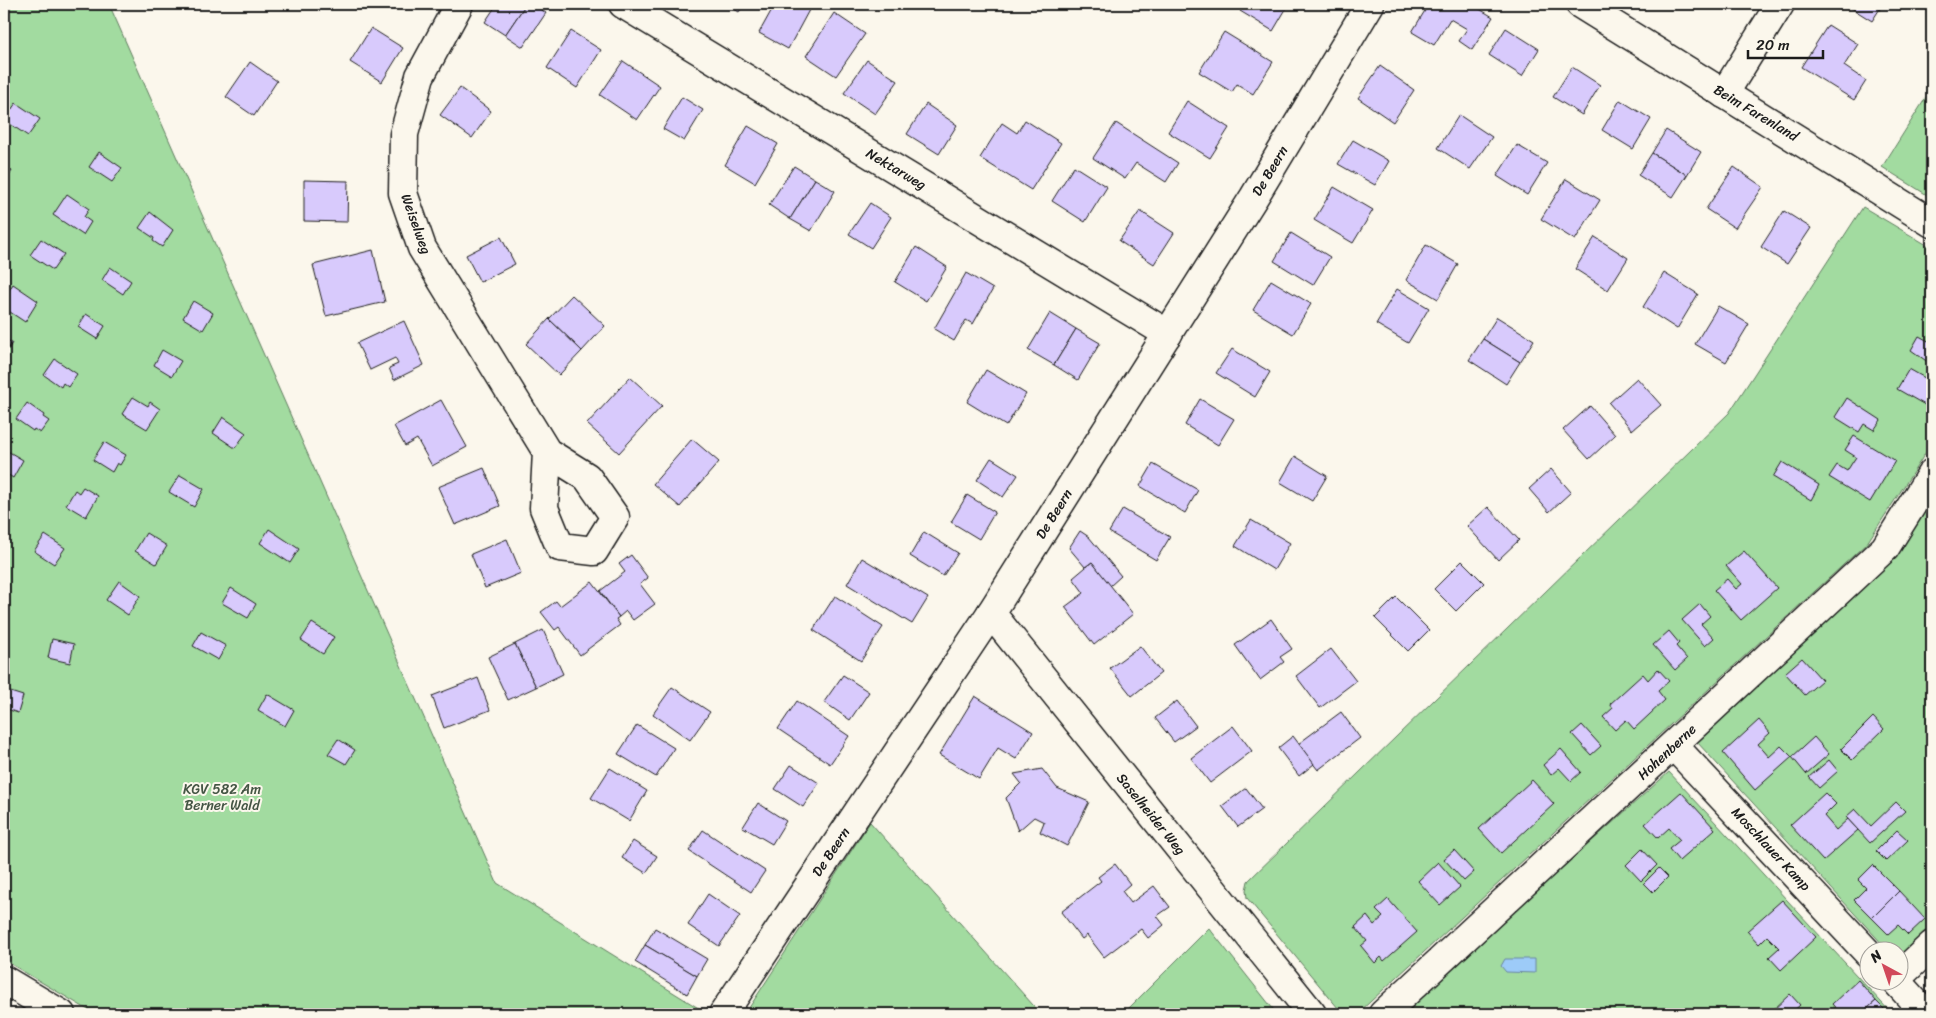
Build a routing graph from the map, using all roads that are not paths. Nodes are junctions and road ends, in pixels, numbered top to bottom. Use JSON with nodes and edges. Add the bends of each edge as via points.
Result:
{"nodes":[{"id":1,"x":459,"y":4,"type":"edge"},
{"id":2,"x":623,"y":4,"type":"edge"},
{"id":3,"x":1370,"y":4,"type":"edge"},
{"id":4,"x":1580,"y":4,"type":"edge"},
{"id":5,"x":1780,"y":4,"type":"edge"},
{"id":6,"x":1724,"y":94,"type":"junction"},
{"id":7,"x":1932,"y":223,"type":"edge"},
{"id":8,"x":1168,"y":334,"type":"junction"},
{"id":9,"x":547,"y":452,"type":"dead end"},
{"id":10,"x":1932,"y":473,"type":"edge"},
{"id":11,"x":991,"y":613,"type":"junction"},
{"id":12,"x":1674,"y":746,"type":"junction"},
{"id":13,"x":1858,"y":942,"type":"edge"},
{"id":14,"x":1932,"y":945,"type":"edge"},
{"id":15,"x":1908,"y":968,"type":"edge"},
{"id":16,"x":4,"y":980,"type":"edge"},
{"id":17,"x":1904,"y":990,"type":"edge"},
{"id":18,"x":61,"y":1014,"type":"edge"},
{"id":19,"x":722,"y":1014,"type":"edge"},
{"id":20,"x":1312,"y":1014,"type":"edge"},
{"id":21,"x":1383,"y":1014,"type":"edge"},
{"id":22,"x":1926,"y":1014,"type":"edge"}],
"edges":[{"from":1,"to":9,"type":"street","name":"Weiselweg","via":[[420,76],[404,134],[403,193],[422,248]]},
{"from":2,"to":8,"type":"street","name":"Nektarweg"},
{"from":3,"to":8,"type":"street","name":"De Beern"},
{"from":4,"to":6,"type":"street","name":"Beim Farenland"},
{"from":5,"to":6,"type":"street"},
{"from":6,"to":7,"type":"street","name":"Beim Farenland"},
{"from":8,"to":11,"type":"street","name":"De Beern"},
{"from":10,"to":12,"type":"street","name":"Hohenberne","via":[[1885,548]]},
{"from":11,"to":19,"type":"street","name":"De Beern"},
{"from":11,"to":20,"type":"street","name":"Saselheider Weg"},
{"from":12,"to":13,"type":"street","name":"Moschlauer Kamp"},
{"from":12,"to":21,"type":"street","name":"Hohenberne"},
{"from":14,"to":15,"type":"street"},
{"from":16,"to":18,"type":"street"},
{"from":17,"to":22,"type":"street"}]}
